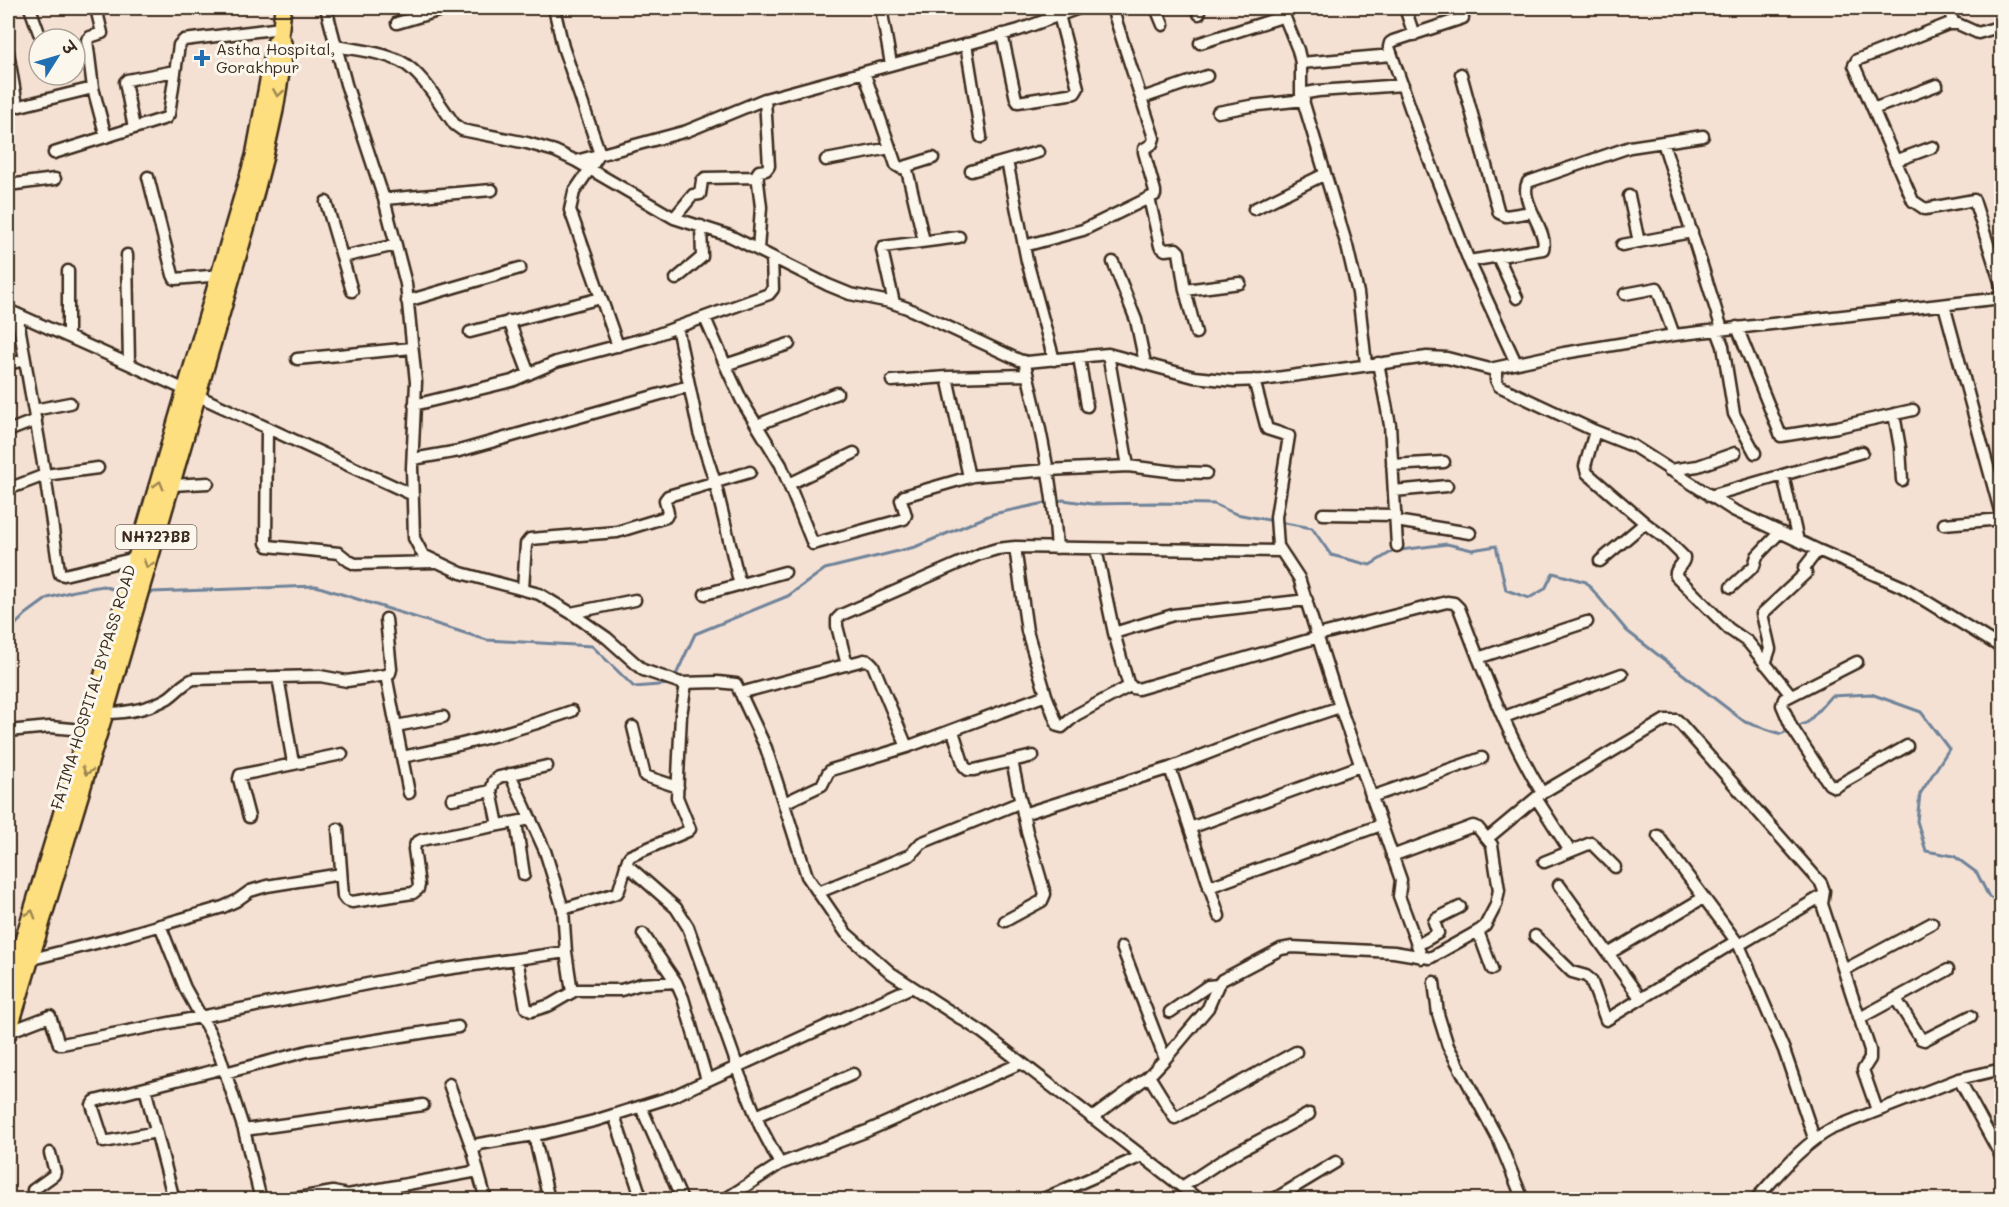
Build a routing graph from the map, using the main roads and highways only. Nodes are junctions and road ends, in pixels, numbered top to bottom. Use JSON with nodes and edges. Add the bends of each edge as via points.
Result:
{"nodes":[{"id":1,"x":283,"y":8,"type":"edge"},
{"id":2,"x":281,"y":32,"type":"junction"},
{"id":3,"x":191,"y":394,"type":"junction"},
{"id":4,"x":156,"y":517,"type":"junction"},
{"id":5,"x":93,"y":731,"type":"junction"},
{"id":6,"x":18,"y":962,"type":"edge"},
{"id":7,"x":8,"y":990,"type":"edge"},
{"id":8,"x":8,"y":1033,"type":"edge"}],
"edges":[{"from":1,"to":2,"type":"highway","name":"FATIMA HOSPITAL BYPASS ROAD","number":"NH727BB"},
{"from":2,"to":3,"type":"highway","name":"FATIMA HOSPITAL BYPASS ROAD","number":"NH727BB","via":[[274,43],[254,156]]},
{"from":2,"to":3,"type":"highway","name":"FATIMA HOSPITAL BYPASS ROAD","number":"NH727BB","one_way":true,"via":[[285,48],[264,160]]},
{"from":4,"to":3,"type":"highway","name":"FATIMA HOSPITAL BYPASS ROAD","number":"NH727BB","one_way":true},
{"from":3,"to":4,"type":"highway","name":"FATIMA HOSPITAL BYPASS ROAD","number":"NH727BB","via":[[172,485]]},
{"from":4,"to":5,"type":"highway","name":"FATIMA HOSPITAL BYPASS ROAD","number":"NH727BB","via":[[136,558]]},
{"from":4,"to":5,"type":"highway","name":"FATIMA HOSPITAL BYPASS ROAD","number":"NH727BB","one_way":true,"via":[[105,713]]},
{"from":5,"to":6,"type":"highway","name":"FATIMA HOSPITAL BYPASS ROAD","number":"NH727BB"},
{"from":6,"to":7,"type":"highway","name":"FATIMA HOSPITAL BYPASS ROAD","number":"NH727BB"},
{"from":6,"to":8,"type":"highway","name":"FATIMA HOSPITAL BYPASS ROAD","number":"NH727BB"}]}
